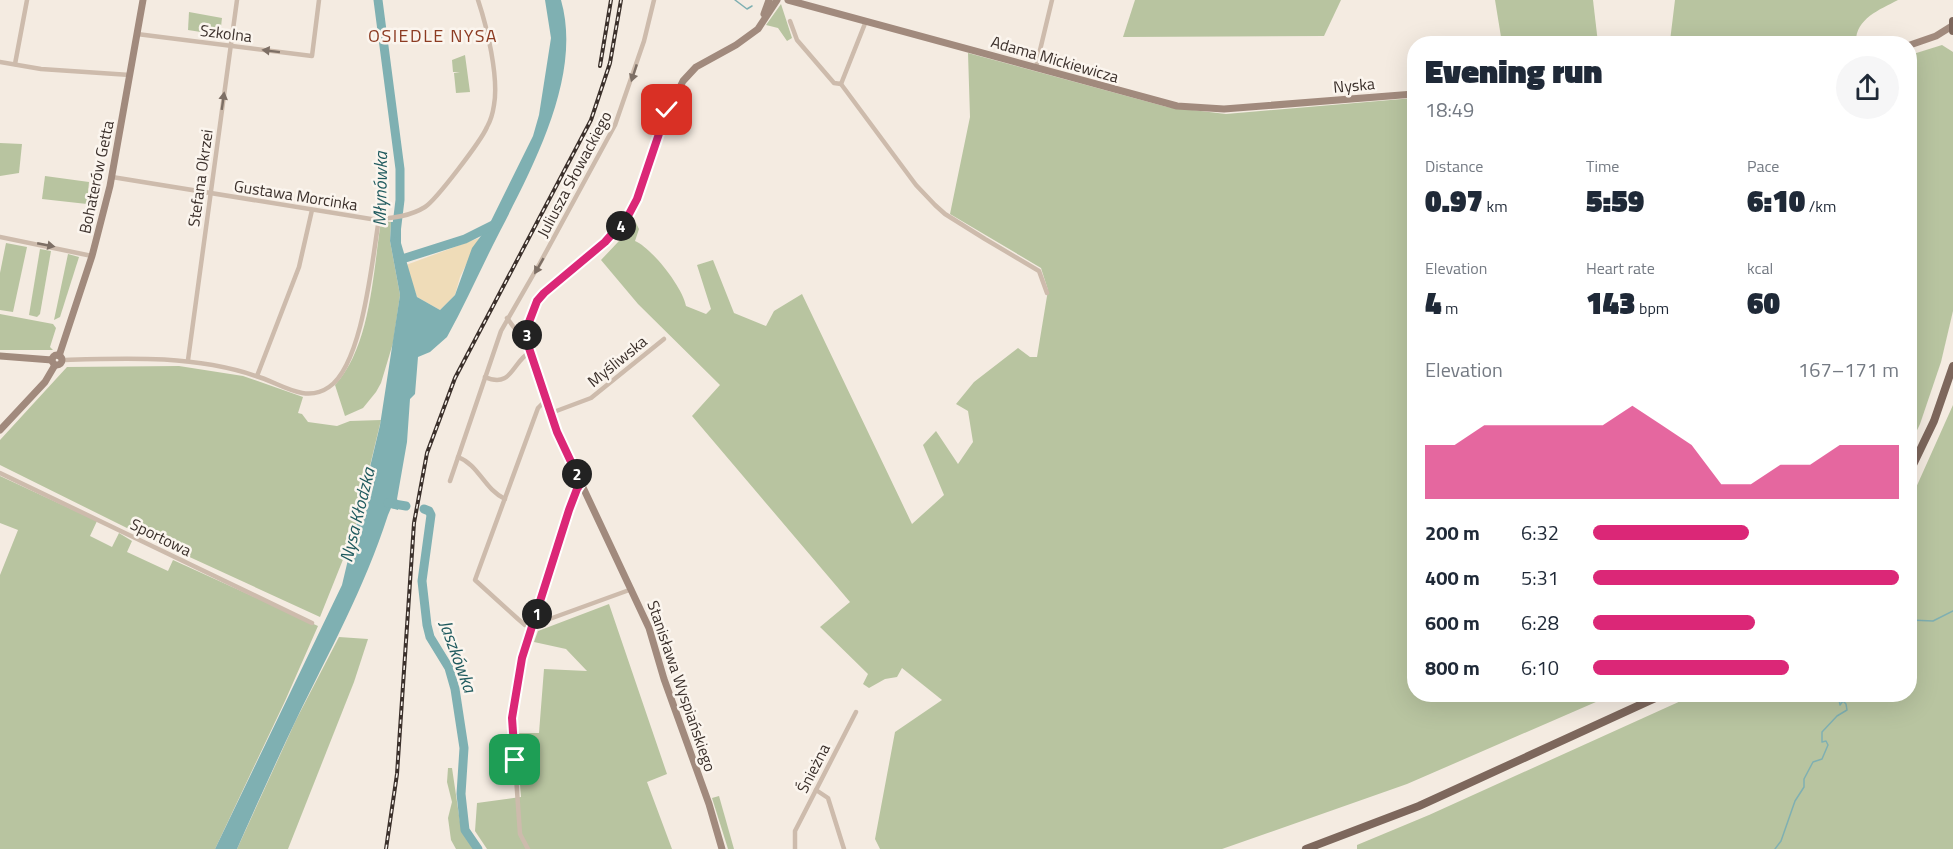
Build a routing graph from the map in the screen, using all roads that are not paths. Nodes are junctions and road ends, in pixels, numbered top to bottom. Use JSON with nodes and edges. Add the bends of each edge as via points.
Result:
{"nodes":[{"id":1,"x":27,"y":0,"type":"edge"},
{"id":2,"x":143,"y":0,"type":"edge"},
{"id":3,"x":237,"y":0,"type":"edge"},
{"id":4,"x":319,"y":0,"type":"edge"},
{"id":5,"x":478,"y":0,"type":"edge"},
{"id":6,"x":654,"y":0,"type":"edge"},
{"id":7,"x":769,"y":0,"type":"edge"},
{"id":8,"x":777,"y":0,"type":"edge"},
{"id":9,"x":788,"y":0,"type":"edge"},
{"id":10,"x":799,"y":0,"type":"edge"},
{"id":11,"x":1052,"y":0,"type":"edge"},
{"id":12,"x":812,"y":7,"type":"junction"},
{"id":13,"x":790,"y":21,"type":"dead end"},
{"id":14,"x":866,"y":21,"type":"junction"},
{"id":15,"x":1953,"y":28,"type":"edge"},
{"id":16,"x":755,"y":30,"type":"junction"},
{"id":17,"x":137,"y":33,"type":"junction"},
{"id":18,"x":1917,"y":43,"type":"edge"},
{"id":19,"x":231,"y":46,"type":"junction"},
{"id":20,"x":0,"y":62,"type":"edge"},
{"id":21,"x":15,"y":64,"type":"junction"},
{"id":22,"x":1035,"y":67,"type":"junction"},
{"id":23,"x":130,"y":75,"type":"junction"},
{"id":24,"x":841,"y":84,"type":"junction"},
{"id":25,"x":1407,"y":95,"type":"edge"},
{"id":26,"x":1295,"y":104,"type":"joint"},
{"id":27,"x":112,"y":177,"type":"junction"},
{"id":28,"x":210,"y":193,"type":"junction"},
{"id":29,"x":312,"y":210,"type":"junction"},
{"id":30,"x":379,"y":219,"type":"junction"},
{"id":31,"x":0,"y":237,"type":"edge"},
{"id":32,"x":92,"y":256,"type":"junction"},
{"id":33,"x":1047,"y":293,"type":"dead end"},
{"id":34,"x":507,"y":318,"type":"junction"},
{"id":35,"x":663,"y":339,"type":"dead end"},
{"id":36,"x":529,"y":348,"type":"junction"},
{"id":37,"x":0,"y":356,"type":"edge"},
{"id":38,"x":57,"y":360,"type":"junction"},
{"id":39,"x":188,"y":360,"type":"junction"},
{"id":40,"x":1953,"y":366,"type":"edge"},
{"id":41,"x":257,"y":376,"type":"junction"},
{"id":42,"x":485,"y":377,"type":"junction"},
{"id":43,"x":546,"y":400,"type":"junction"},
{"id":44,"x":551,"y":413,"type":"junction"},
{"id":45,"x":0,"y":430,"type":"edge"},
{"id":46,"x":458,"y":457,"type":"junction"},
{"id":47,"x":1917,"y":457,"type":"edge"},
{"id":48,"x":0,"y":473,"type":"edge"},
{"id":49,"x":450,"y":481,"type":"dead end"},
{"id":50,"x":581,"y":483,"type":"junction"},
{"id":51,"x":505,"y":499,"type":"junction"},
{"id":52,"x":632,"y":589,"type":"junction"},
{"id":53,"x":312,"y":623,"type":"dead end"},
{"id":54,"x":533,"y":625,"type":"junction"},
{"id":55,"x":1646,"y":702,"type":"edge"},
{"id":56,"x":856,"y":711,"type":"dead end"},
{"id":57,"x":816,"y":790,"type":"junction"},
{"id":58,"x":528,"y":849,"type":"edge"},
{"id":59,"x":722,"y":849,"type":"edge"},
{"id":60,"x":795,"y":849,"type":"edge"},
{"id":61,"x":844,"y":849,"type":"edge"},
{"id":62,"x":1306,"y":849,"type":"edge"}],
"edges":[{"from":1,"to":21,"type":"street"},
{"from":2,"to":17,"type":"street","name":"Bohaterów Getta"},
{"from":3,"to":19,"type":"street","name":"Stefana Okrzei"},
{"from":4,"to":19,"type":"street","name":"Szkolna","one_way":true,"via":[[312,56]]},
{"from":5,"to":30,"type":"street","name":"Gustawa Morcinka","via":[[494,81],[495,97],[487,128],[435,199],[418,211]]},
{"from":6,"to":34,"type":"street","name":"Juliusza Słowackiego","one_way":true,"via":[[642,50],[611,132]]},
{"from":7,"to":16,"type":"street","name":"Stanisława Wyspiańskiego"},
{"from":8,"to":16,"type":"street","name":"Stanisława Wyspiańskiego","via":[[765,22]]},
{"from":9,"to":12,"type":"street","name":"Adama Mickiewicza"},
{"from":10,"to":12,"type":"street","name":"Adama Mickiewicza"},
{"from":11,"to":22,"type":"street"},
{"from":12,"to":14,"type":"street","name":"Adama Mickiewicza"},
{"from":13,"to":24,"type":"street","via":[[797,40],[834,83]]},
{"from":14,"to":22,"type":"street","name":"Adama Mickiewicza"},
{"from":14,"to":24,"type":"street"},
{"from":15,"to":18,"type":"street"},
{"from":16,"to":36,"type":"street","name":"Stanisława Wyspiańskiego","via":[[696,67],[683,81],[661,126],[631,211],[605,242],[537,301],[529,322]]},
{"from":17,"to":19,"type":"street","name":"Szkolna"},
{"from":17,"to":23,"type":"street","name":"Bohaterów Getta"},
{"from":28,"to":19,"type":"street","name":"Stefana Okrzei","one_way":true},
{"from":20,"to":21,"type":"street"},
{"from":21,"to":23,"type":"street"},
{"from":22,"to":26,"type":"street","name":"Adama Mickiewicza","via":[[1177,106],[1213,109]]},
{"from":23,"to":27,"type":"street","name":"Bohaterów Getta"},
{"from":24,"to":33,"type":"street","via":[[915,185],[935,205],[975,233],[1039,271]]},
{"from":25,"to":26,"type":"street","name":"Nyska"},
{"from":27,"to":28,"type":"street","name":"Gustawa Morcinka"},
{"from":27,"to":32,"type":"street","name":"Bohaterów Getta"},
{"from":28,"to":29,"type":"street","name":"Gustawa Morcinka"},
{"from":28,"to":39,"type":"street","name":"Stefana Okrzei"},
{"from":29,"to":30,"type":"street","name":"Gustawa Morcinka"},
{"from":29,"to":41,"type":"street","via":[[299,267]]},
{"from":30,"to":41,"type":"street","via":[[364,309],[344,371],[329,388],[310,394]]},
{"from":31,"to":32,"type":"street","one_way":true},
{"from":32,"to":38,"type":"street","name":"Bohaterów Getta"},
{"from":34,"to":36,"type":"street"},
{"from":34,"to":42,"type":"street","name":"Juliusza Słowackiego"},
{"from":35,"to":44,"type":"street","name":"Myśliwska","via":[[591,398]]},
{"from":36,"to":42,"type":"street","via":[[508,376],[497,380]]},
{"from":36,"to":43,"type":"street","name":"Stanisława Wyspiańskiego"},
{"from":37,"to":38,"type":"street"},
{"from":38,"to":39,"type":"street"},
{"from":38,"to":45,"type":"street","name":"Bohaterów Getta","via":[[45,382]]},
{"from":39,"to":41,"type":"street"},
{"from":40,"to":47,"type":"main road"},
{"from":42,"to":46,"type":"street","name":"Juliusza Słowackiego"},
{"from":43,"to":44,"type":"street","name":"Stanisława Wyspiańskiego"},
{"from":43,"to":51,"type":"street","via":[[538,408]]},
{"from":44,"to":50,"type":"street","name":"Stanisława Wyspiańskiego"},
{"from":46,"to":49,"type":"street","name":"Juliusza Słowackiego"},
{"from":46,"to":51,"type":"street","via":[[470,462],[491,490]]},
{"from":48,"to":53,"type":"street","name":"Sportowa"},
{"from":50,"to":52,"type":"street","name":"Stanisława Wyspiańskiego"},
{"from":50,"to":54,"type":"street"},
{"from":51,"to":54,"type":"street","via":[[475,580],[525,625]]},
{"from":52,"to":54,"type":"street"},
{"from":52,"to":59,"type":"street","name":"Stanisława Wyspiańskiego","via":[[649,628]]},
{"from":54,"to":58,"type":"street","via":[[522,658],[512,718],[520,834]]},
{"from":55,"to":62,"type":"main road","via":[[1419,806]]},
{"from":56,"to":57,"type":"street","name":"Śnieżna"},
{"from":57,"to":60,"type":"street","name":"Śnieżna","via":[[793,836]]},
{"from":57,"to":61,"type":"street","via":[[828,798]]}]}
